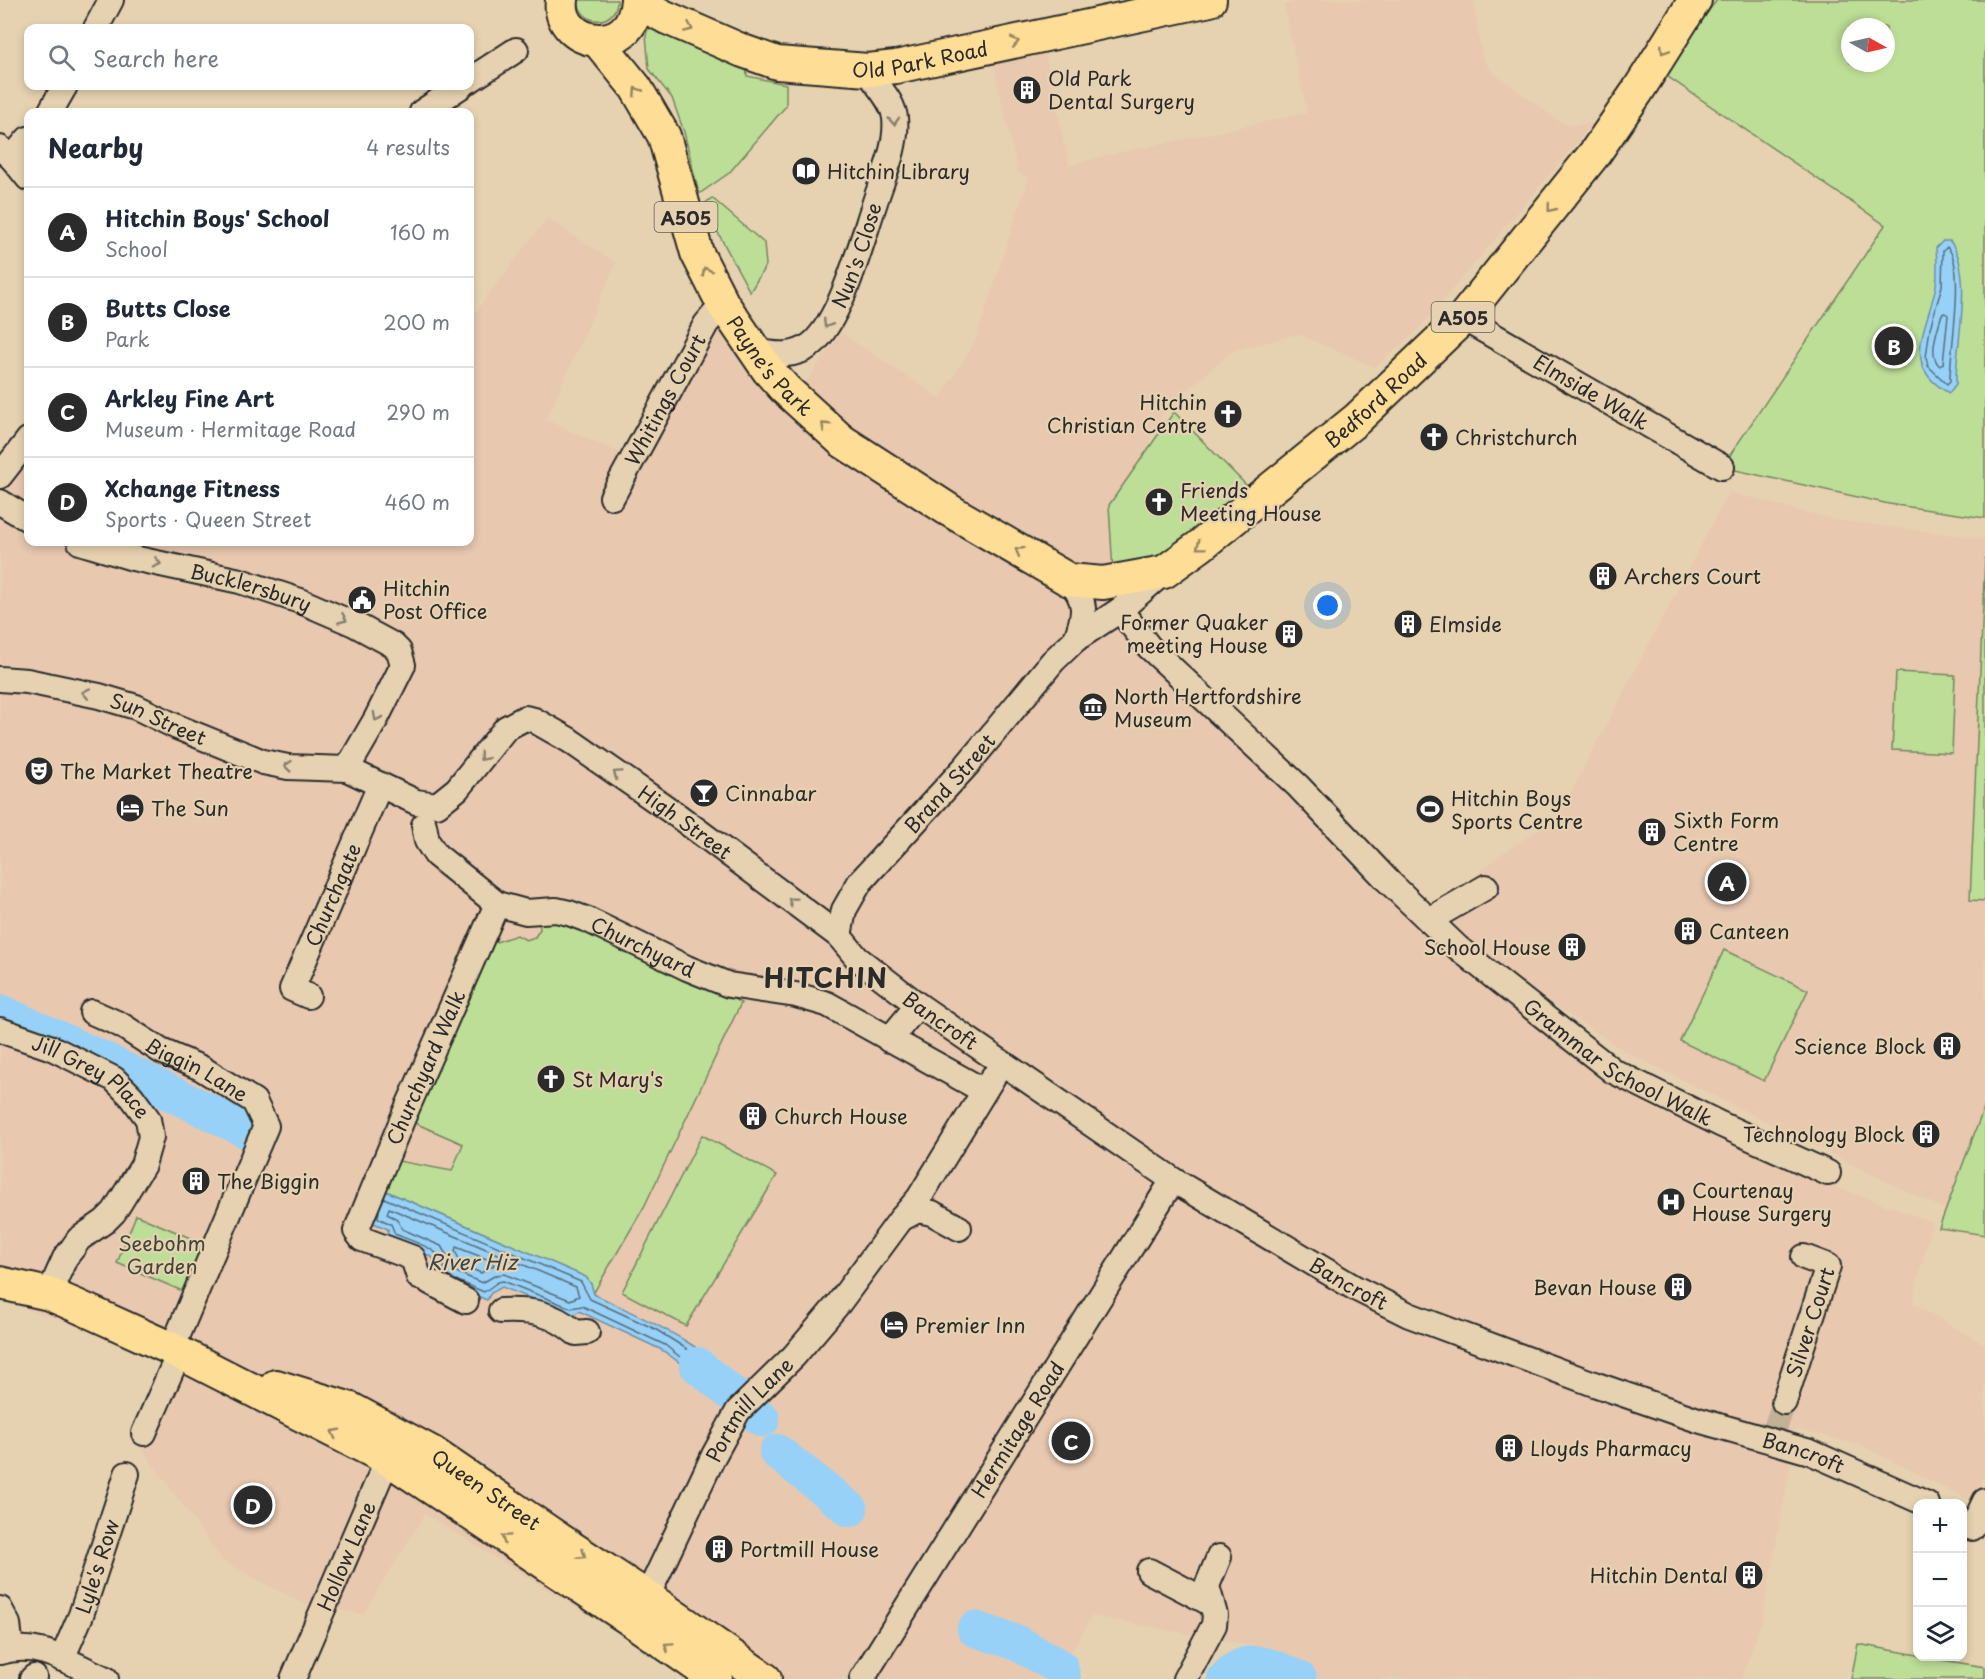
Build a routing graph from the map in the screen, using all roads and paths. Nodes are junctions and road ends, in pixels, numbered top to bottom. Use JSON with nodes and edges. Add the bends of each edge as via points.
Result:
{"nodes":[{"id":1,"x":111,"y":0,"type":"edge"},
{"id":2,"x":1210,"y":0,"type":"edge"},
{"id":3,"x":1695,"y":0,"type":"edge"},
{"id":4,"x":560,"y":1,"type":"edge"},
{"id":5,"x":637,"y":1,"type":"edge"},
{"id":6,"x":98,"y":24,"type":"edge"},
{"id":7,"x":597,"y":40,"type":"junction"},
{"id":8,"x":516,"y":50,"type":"dead end"},
{"id":9,"x":868,"y":70,"type":"junction"},
{"id":10,"x":474,"y":77,"type":"edge"},
{"id":11,"x":63,"y":90,"type":"edge"},
{"id":12,"x":455,"y":90,"type":"edge"},
{"id":13,"x":52,"y":108,"type":"edge"},
{"id":14,"x":429,"y":108,"type":"edge"},
{"id":15,"x":24,"y":142,"type":"edge"},
{"id":16,"x":6,"y":153,"type":"edge"},
{"id":17,"x":24,"y":173,"type":"edge"},
{"id":18,"x":723,"y":304,"type":"junction"},
{"id":19,"x":1462,"y":318,"type":"junction"},
{"id":20,"x":755,"y":351,"type":"junction"},
{"id":21,"x":24,"y":445,"type":"edge"},
{"id":22,"x":1722,"y":467,"type":"dead end"},
{"id":23,"x":0,"y":476,"type":"edge"},
{"id":24,"x":612,"y":497,"type":"dead end"},
{"id":25,"x":0,"y":502,"type":"edge"},
{"id":26,"x":24,"y":517,"type":"edge"},
{"id":27,"x":93,"y":546,"type":"edge"},
{"id":28,"x":1164,"y":572,"type":"junction"},
{"id":29,"x":1077,"y":592,"type":"junction"},
{"id":30,"x":1120,"y":610,"type":"junction"},
{"id":31,"x":1076,"y":639,"type":"junction"},
{"id":32,"x":0,"y":679,"type":"edge"},
{"id":33,"x":347,"y":769,"type":"junction"},
{"id":34,"x":380,"y":785,"type":"junction"},
{"id":35,"x":424,"y":825,"type":"dead end"},
{"id":36,"x":1486,"y":887,"type":"dead end"},
{"id":37,"x":497,"y":904,"type":"junction"},
{"id":38,"x":1429,"y":920,"type":"junction"},
{"id":39,"x":839,"y":936,"type":"junction"},
{"id":40,"x":309,"y":996,"type":"dead end"},
{"id":41,"x":918,"y":1005,"type":"junction"},
{"id":42,"x":92,"y":1012,"type":"dead end"},
{"id":43,"x":0,"y":1030,"type":"edge"},
{"id":44,"x":890,"y":1040,"type":"junction"},
{"id":45,"x":1002,"y":1062,"type":"junction"},
{"id":46,"x":984,"y":1091,"type":"junction"},
{"id":47,"x":1828,"y":1173,"type":"dead end"},
{"id":48,"x":1173,"y":1180,"type":"junction"},
{"id":49,"x":900,"y":1219,"type":"junction"},
{"id":50,"x":959,"y":1228,"type":"dead end"},
{"id":51,"x":1804,"y":1257,"type":"dead end"},
{"id":52,"x":0,"y":1283,"type":"edge"},
{"id":53,"x":50,"y":1294,"type":"junction"},
{"id":54,"x":587,"y":1332,"type":"dead end"},
{"id":55,"x":175,"y":1351,"type":"junction"},
{"id":56,"x":1784,"y":1402,"type":"tunnel mouth"},
{"id":57,"x":144,"y":1433,"type":"dead end"},
{"id":58,"x":393,"y":1447,"type":"junction"},
{"id":59,"x":127,"y":1474,"type":"dead end"},
{"id":60,"x":1918,"y":1499,"type":"edge"},
{"id":61,"x":1985,"y":1501,"type":"edge"},
{"id":62,"x":1973,"y":1529,"type":"edge"},
{"id":63,"x":1219,"y":1557,"type":"dead end"},
{"id":64,"x":1149,"y":1571,"type":"dead end"},
{"id":65,"x":1212,"y":1604,"type":"junction"},
{"id":66,"x":639,"y":1608,"type":"junction"},
{"id":67,"x":0,"y":1609,"type":"edge"},
{"id":68,"x":6,"y":1650,"type":"edge"},
{"id":69,"x":62,"y":1659,"type":"junction"},
{"id":70,"x":106,"y":1679,"type":"edge"},
{"id":71,"x":293,"y":1679,"type":"edge"},
{"id":72,"x":716,"y":1679,"type":"edge"},
{"id":73,"x":765,"y":1679,"type":"edge"},
{"id":74,"x":862,"y":1679,"type":"edge"},
{"id":75,"x":1185,"y":1679,"type":"edge"}],
"edges":[{"from":1,"to":6,"type":"street"},
{"from":9,"to":2,"type":"main road","name":"Old Park Road","one_way":true},
{"from":3,"to":19,"type":"main road","name":"Bedford Road","number":"A505","one_way":true,"via":[[1595,153]]},
{"from":4,"to":7,"type":"main road","via":[[564,17],[574,31]]},
{"from":5,"to":7,"type":"main road","via":[[630,24],[621,33],[611,40]]},
{"from":5,"to":9,"type":"main road","name":"Old Park Road","one_way":true,"via":[[665,17],[777,63]]},
{"from":18,"to":7,"type":"main road","name":"Payne's Park","number":"A505","one_way":true,"via":[[697,253],[664,136],[636,88]]},
{"from":8,"to":10,"type":"street"},
{"from":9,"to":20,"type":"street","name":"Nun's Close","one_way":true,"via":[[893,108],[895,130],[851,278],[831,318],[811,345],[790,355]]},
{"from":11,"to":13,"type":"street"},
{"from":12,"to":14,"type":"street"},
{"from":15,"to":16,"type":"street"},
{"from":16,"to":17,"type":"street"},
{"from":18,"to":20,"type":"main road","name":"Payne's Park","number":"A505"},
{"from":18,"to":24,"type":"street","name":"Whitings Court","via":[[706,324]]},
{"from":19,"to":22,"type":"street","name":"Elmside Walk"},
{"from":19,"to":28,"type":"main road","name":"Bedford Road","number":"A505","one_way":true,"via":[[1356,419]]},
{"from":29,"to":20,"type":"main road","name":"Payne's Park","number":"A505","one_way":true,"via":[[842,441],[785,389]]},
{"from":21,"to":23,"type":"street"},
{"from":25,"to":26,"type":"street"},
{"from":27,"to":33,"type":"street","name":"Bucklersbury","one_way":true,"via":[[240,581],[303,602],[393,645],[403,665]]},
{"from":28,"to":29,"type":"main road","name":"Bedford Road","number":"A505","via":[[1102,583]]},
{"from":28,"to":30,"type":"street","name":"Brand Street"},
{"from":29,"to":30,"type":"street","via":[[1102,615]]},
{"from":29,"to":31,"type":"street","via":[[1083,619]]},
{"from":30,"to":31,"type":"street","name":"Brand Street"},
{"from":30,"to":38,"type":"street","name":"Grammar School Walk","via":[[1149,647],[1290,778]]},
{"from":31,"to":39,"type":"street","name":"Brand Street","via":[[860,882],[844,910]]},
{"from":33,"to":32,"type":"street","name":"Sun Street","one_way":true,"via":[[263,762],[127,704],[58,687]]},
{"from":33,"to":34,"type":"street"},
{"from":39,"to":34,"type":"street","name":"High Street","one_way":true,"via":[[669,809],[534,720],[525,718],[506,728],[457,789],[437,806],[416,802]]},
{"from":34,"to":40,"type":"street","name":"Churchgate","via":[[292,989]]},
{"from":35,"to":37,"type":"street","name":"Churchyard","via":[[427,842],[436,855]]},
{"from":36,"to":38,"type":"street"},
{"from":37,"to":44,"type":"street","name":"Churchyard","via":[[526,912],[569,913],[729,985],[796,994],[827,1004]]},
{"from":37,"to":54,"type":"street","name":"Churchyard Walk","via":[[359,1222],[362,1239],[413,1258],[425,1280],[465,1304],[495,1310],[526,1310],[561,1320],[576,1332]]},
{"from":38,"to":47,"type":"street","name":"Grammar School Walk","via":[[1457,947],[1612,1071]]},
{"from":39,"to":41,"type":"street","name":"Bancroft","via":[[857,958]]},
{"from":41,"to":44,"type":"street"},
{"from":41,"to":45,"type":"street","name":"Bancroft"},
{"from":42,"to":55,"type":"street","name":"Biggin Lane","via":[[161,1051],[201,1068],[254,1101],[266,1126]]},
{"from":43,"to":53,"type":"street","name":"Jill Grey Place","via":[[51,1048],[114,1078],[148,1119],[151,1137],[143,1165],[114,1212],[80,1239],[65,1258]]},
{"from":44,"to":46,"type":"street","name":"Churchyard"},
{"from":45,"to":46,"type":"street","name":"Portmill Lane"},
{"from":45,"to":48,"type":"street","name":"Bancroft"},
{"from":46,"to":49,"type":"street","name":"Portmill Lane","via":[[919,1198]]},
{"from":48,"to":60,"type":"street","name":"Bancroft","via":[[1354,1288],[1409,1315],[1698,1420],[1774,1435]]},
{"from":48,"to":74,"type":"street","name":"Hermitage Road"},
{"from":49,"to":50,"type":"street","via":[[918,1210]]},
{"from":49,"to":66,"type":"street","name":"Portmill Lane","via":[[839,1303],[794,1356],[738,1411]]},
{"from":51,"to":56,"type":"street","name":"Silver Court","via":[[1828,1266]]},
{"from":52,"to":53,"type":"main road","name":"Queen Street"},
{"from":53,"to":55,"type":"main road","name":"Queen Street"},
{"from":55,"to":57,"type":"street"},
{"from":55,"to":58,"type":"main road","name":"Queen Street","via":[[351,1409]]},
{"from":58,"to":66,"type":"main road","name":"Queen Street","via":[[431,1452],[572,1548]]},
{"from":58,"to":71,"type":"street","name":"Hollow Lane"},
{"from":59,"to":69,"type":"street","name":"Lyle's Row","via":[[81,1615]]},
{"from":61,"to":62,"type":"street"},
{"from":63,"to":65,"type":"street","via":[[1207,1586]]},
{"from":64,"to":65,"type":"street"},
{"from":65,"to":75,"type":"street","via":[[1215,1625]]},
{"from":72,"to":66,"type":"main road","name":"Queen Street","one_way":true},
{"from":66,"to":73,"type":"main road","name":"Queen Street"},
{"from":67,"to":68,"type":"street","via":[[8,1624]]},
{"from":68,"to":69,"type":"street","via":[[33,1648]]},
{"from":69,"to":70,"type":"street"}]}
